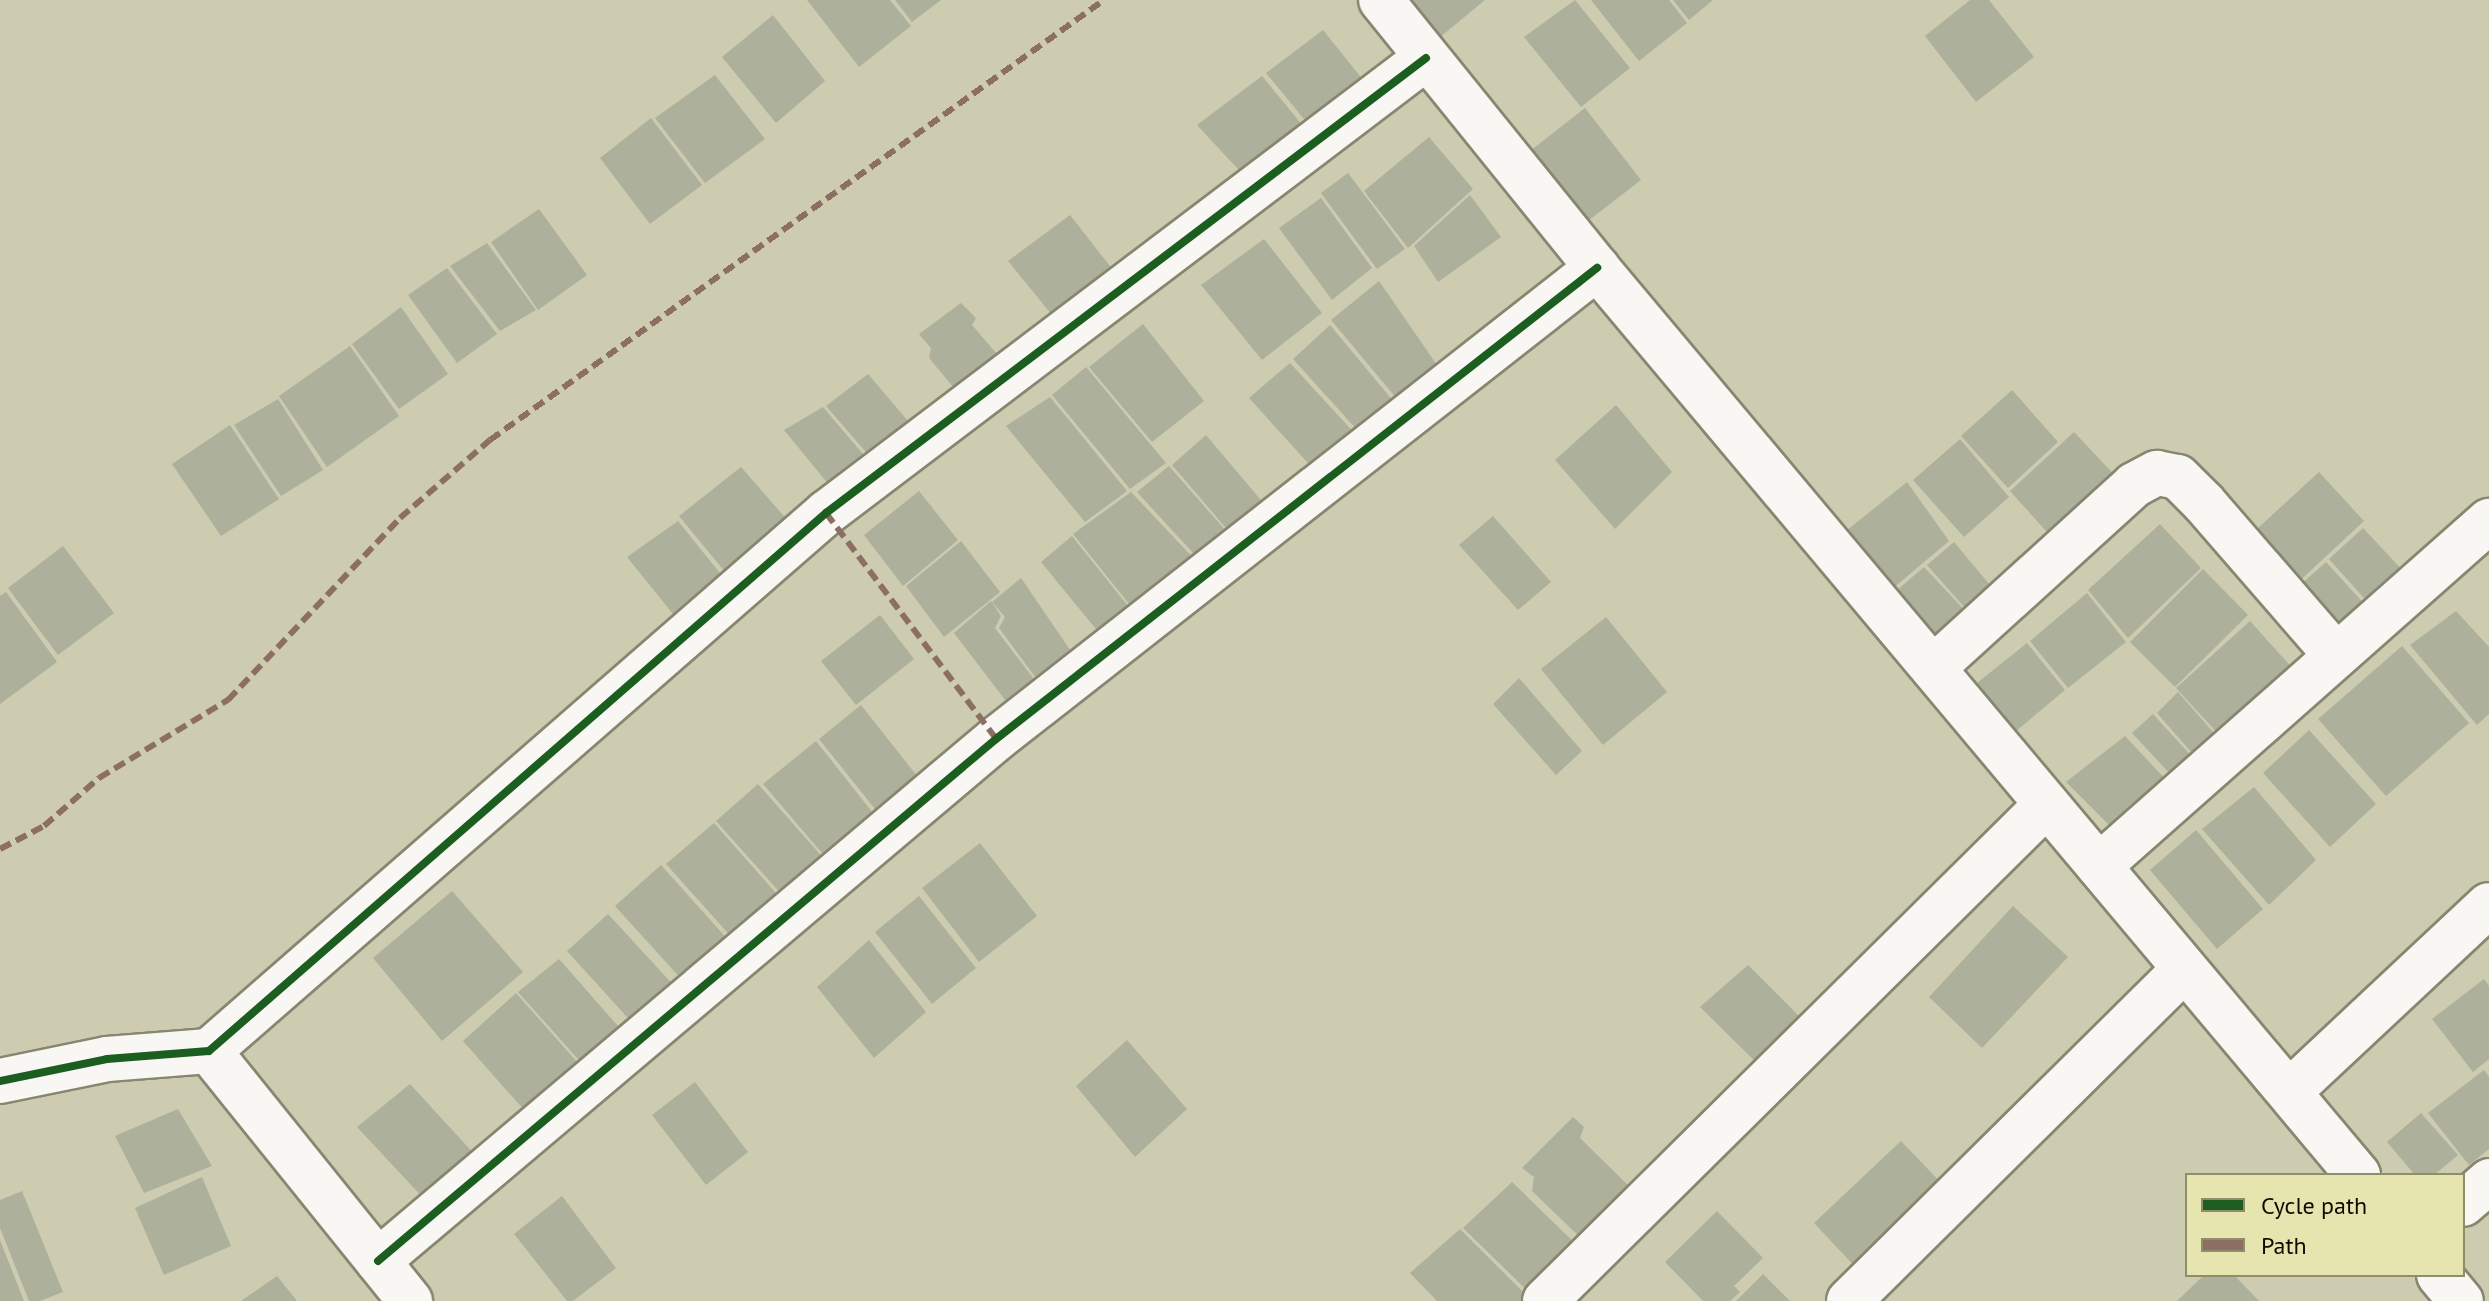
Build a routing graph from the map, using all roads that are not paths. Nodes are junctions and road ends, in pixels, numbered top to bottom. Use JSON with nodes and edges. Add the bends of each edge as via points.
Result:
{"nodes":[{"id":1,"x":1381,"y":0,"type":"edge"},
{"id":2,"x":1426,"y":58,"type":"junction"},
{"id":3,"x":1597,"y":268,"type":"junction"},
{"id":4,"x":2489,"y":521,"type":"edge"},
{"id":5,"x":2335,"y":654,"type":"junction"},
{"id":6,"x":1933,"y":668,"type":"junction"},
{"id":7,"x":2047,"y":804,"type":"junction"},
{"id":8,"x":2099,"y":866,"type":"junction"},
{"id":9,"x":2489,"y":905,"type":"edge"},
{"id":10,"x":2184,"y":969,"type":"junction"},
{"id":11,"x":209,"y":1051,"type":"junction"},
{"id":12,"x":0,"y":1081,"type":"edge"},
{"id":13,"x":2290,"y":1091,"type":"junction"},
{"id":14,"x":2356,"y":1173,"type":"edge"},
{"id":15,"x":2489,"y":1181,"type":"edge"},
{"id":16,"x":2465,"y":1202,"type":"edge"},
{"id":17,"x":378,"y":1261,"type":"junction"},
{"id":18,"x":2441,"y":1277,"type":"edge"},
{"id":19,"x":410,"y":1301,"type":"edge"},
{"id":20,"x":1545,"y":1301,"type":"edge"},
{"id":21,"x":1849,"y":1301,"type":"edge"},
{"id":22,"x":2461,"y":1301,"type":"edge"}],
"edges":[{"from":1,"to":2,"type":"street"},
{"from":2,"to":3,"type":"street"},
{"from":2,"to":11,"type":"street","via":[[826,513]]},
{"from":3,"to":6,"type":"street"},
{"from":3,"to":17,"type":"street","via":[[996,739]]},
{"from":4,"to":5,"type":"street"},
{"from":5,"to":6,"type":"street","via":[[2204,503],[2178,477],[2157,473],[2134,485]]},
{"from":5,"to":8,"type":"street"},
{"from":6,"to":7,"type":"street"},
{"from":7,"to":8,"type":"street"},
{"from":7,"to":20,"type":"street"},
{"from":8,"to":10,"type":"street"},
{"from":9,"to":13,"type":"street"},
{"from":10,"to":13,"type":"street"},
{"from":10,"to":21,"type":"street"},
{"from":11,"to":12,"type":"street","via":[[107,1059]]},
{"from":11,"to":17,"type":"street"},
{"from":13,"to":14,"type":"street"},
{"from":15,"to":16,"type":"street"},
{"from":17,"to":19,"type":"street"},
{"from":18,"to":22,"type":"street"}]}
